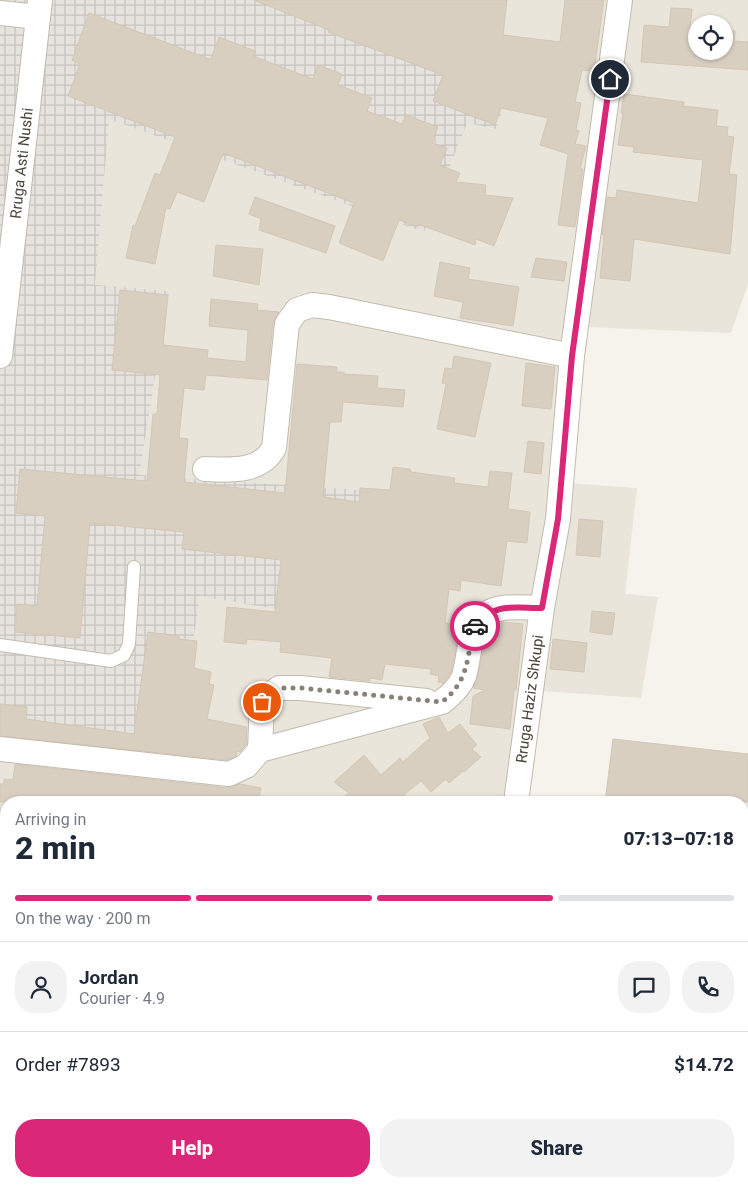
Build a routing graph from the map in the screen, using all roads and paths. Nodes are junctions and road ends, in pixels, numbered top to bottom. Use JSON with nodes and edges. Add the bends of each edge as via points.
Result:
{"nodes":[{"id":1,"x":620,"y":0,"type":"edge"},
{"id":2,"x":39,"y":9,"type":"edge"},
{"id":3,"x":0,"y":13,"type":"edge"},
{"id":4,"x":0,"y":356,"type":"edge"},
{"id":5,"x":572,"y":356,"type":"junction"},
{"id":6,"x":205,"y":469,"type":"dead end"},
{"id":7,"x":134,"y":567,"type":"dead end"},
{"id":8,"x":542,"y":608,"type":"junction"},
{"id":9,"x":0,"y":645,"type":"edge"},
{"id":10,"x":442,"y":702,"type":"junction"},
{"id":11,"x":0,"y":750,"type":"edge"},
{"id":12,"x":260,"y":750,"type":"junction"},
{"id":13,"x":517,"y":796,"type":"edge"}],
"edges":[{"from":1,"to":5,"type":"street","name":"Rruga Haziz Shkupi"},
{"from":2,"to":3,"type":"street"},
{"from":2,"to":4,"type":"street","name":"Rruga Asti Nushi"},
{"from":5,"to":6,"type":"street","via":[[312,305],[297,310],[287,324],[274,448],[269,457],[239,470]]},
{"from":5,"to":8,"type":"street","name":"Rruga Haziz Shkupi","via":[[558,519]]},
{"from":7,"to":9,"type":"lane","via":[[129,644],[124,655],[111,661]]},
{"from":8,"to":10,"type":"street","via":[[501,608],[484,615],[473,629],[463,678],[454,693]]},
{"from":8,"to":13,"type":"street","name":"Rruga Haziz Shkupi"},
{"from":10,"to":12,"type":"street"},
{"from":10,"to":12,"type":"street","via":[[279,688],[262,702]]},
{"from":11,"to":12,"type":"street","via":[[229,774],[246,766]]}]}
